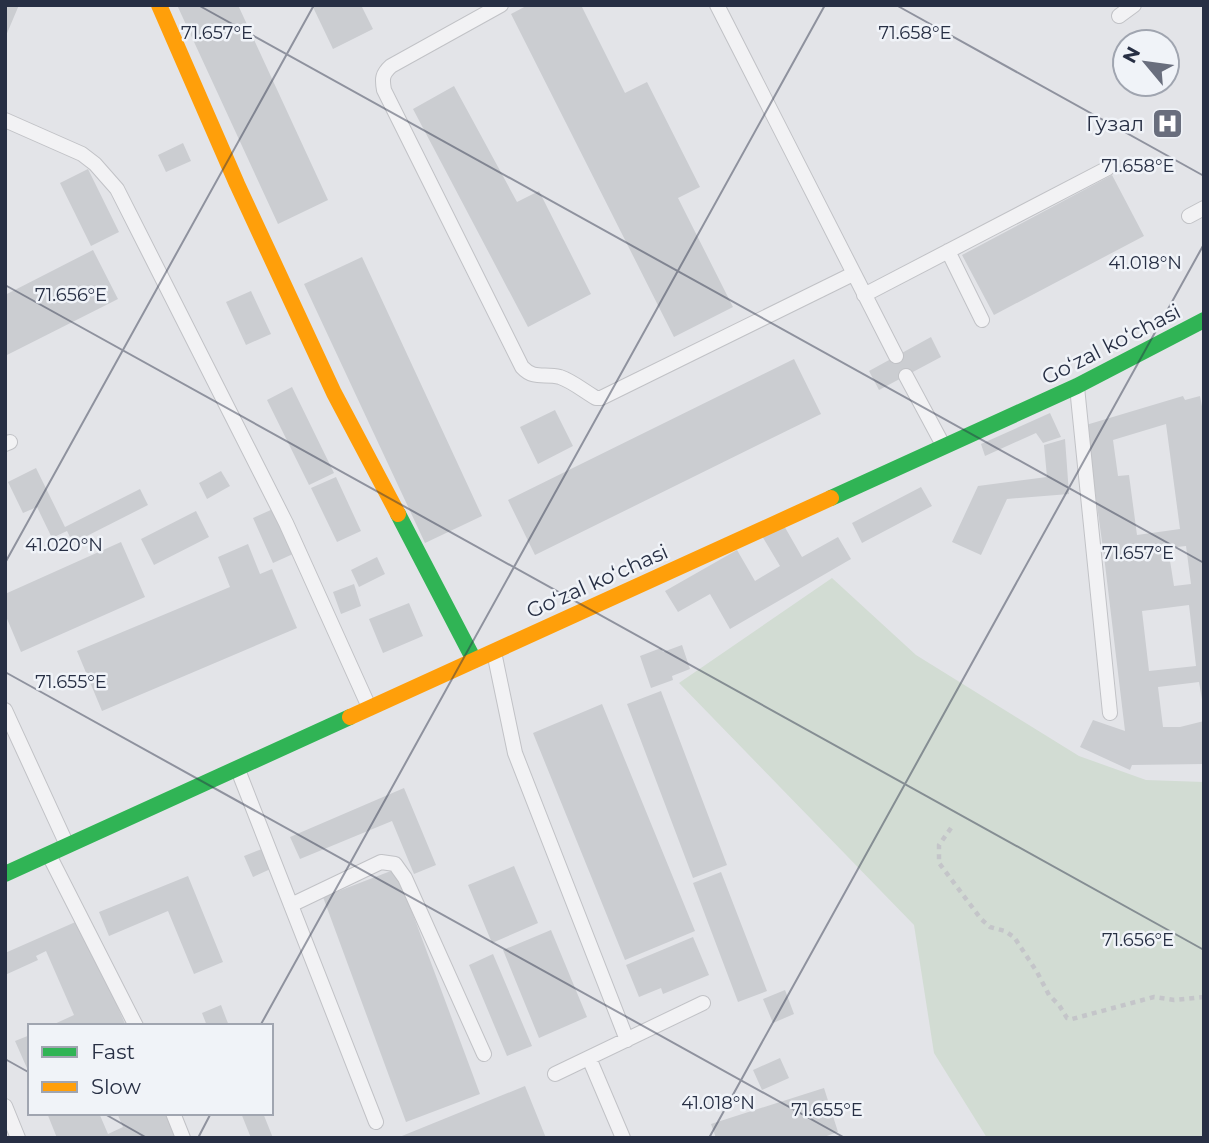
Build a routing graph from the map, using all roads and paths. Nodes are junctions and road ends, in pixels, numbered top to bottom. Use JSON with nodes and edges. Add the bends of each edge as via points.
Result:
{"nodes":[{"id":1,"x":159,"y":5,"type":"edge"},
{"id":2,"x":501,"y":5,"type":"edge"},
{"id":3,"x":717,"y":5,"type":"edge"},
{"id":4,"x":1134,"y":5,"type":"edge"},
{"id":5,"x":1119,"y":16,"type":"dead end"},
{"id":6,"x":5,"y":120,"type":"edge"},
{"id":7,"x":1108,"y":168,"type":"dead end"},
{"id":8,"x":1204,"y":208,"type":"edge"},
{"id":9,"x":1189,"y":216,"type":"dead end"},
{"id":10,"x":948,"y":251,"type":"junction"},
{"id":11,"x":853,"y":274,"type":"junction"},
{"id":12,"x":864,"y":295,"type":"junction"},
{"id":13,"x":982,"y":320,"type":"dead end"},
{"id":14,"x":1204,"y":320,"type":"edge"},
{"id":15,"x":896,"y":356,"type":"dead end"},
{"id":16,"x":906,"y":376,"type":"dead end"},
{"id":17,"x":1077,"y":386,"type":"junction"},
{"id":18,"x":944,"y":446,"type":"junction"},
{"id":19,"x":494,"y":651,"type":"junction"},
{"id":20,"x":474,"y":660,"type":"junction"},
{"id":21,"x":369,"y":708,"type":"junction"},
{"id":22,"x":5,"y":710,"type":"edge"},
{"id":23,"x":1111,"y":713,"type":"dead end"},
{"id":24,"x":238,"y":769,"type":"junction"},
{"id":25,"x":951,"y":828,"type":"dead end"},
{"id":26,"x":68,"y":846,"type":"junction"},
{"id":27,"x":49,"y":854,"type":"junction"},
{"id":28,"x":5,"y":874,"type":"edge"},
{"id":29,"x":291,"y":905,"type":"junction"},
{"id":30,"x":1204,"y":997,"type":"edge"},
{"id":31,"x":703,"y":1003,"type":"dead end"},
{"id":32,"x":135,"y":1024,"type":"edge"},
{"id":33,"x":627,"y":1040,"type":"junction"},
{"id":34,"x":484,"y":1054,"type":"dead end"},
{"id":35,"x":589,"y":1058,"type":"junction"},
{"id":36,"x":555,"y":1074,"type":"dead end"},
{"id":37,"x":5,"y":1106,"type":"edge"},
{"id":38,"x":174,"y":1115,"type":"edge"},
{"id":39,"x":376,"y":1122,"type":"dead end"},
{"id":40,"x":18,"y":1138,"type":"edge"},
{"id":41,"x":183,"y":1138,"type":"edge"},
{"id":42,"x":623,"y":1138,"type":"edge"}],
"edges":[{"from":1,"to":20,"type":"street","via":[[334,393]]},
{"from":2,"to":11,"type":"lane","via":[[391,66],[382,80],[527,373],[561,377],[601,398]]},
{"from":3,"to":11,"type":"lane"},
{"from":4,"to":5,"type":"lane"},
{"from":6,"to":21,"type":"lane","via":[[82,154],[117,188],[286,523]]},
{"from":7,"to":10,"type":"lane"},
{"from":8,"to":9,"type":"lane"},
{"from":10,"to":12,"type":"lane"},
{"from":10,"to":13,"type":"lane"},
{"from":11,"to":12,"type":"lane"},
{"from":12,"to":15,"type":"lane"},
{"from":14,"to":17,"type":"street","name":"Goʻzal koʻchasi"},
{"from":16,"to":18,"type":"lane"},
{"from":17,"to":18,"type":"street","name":"Goʻzal koʻchasi"},
{"from":17,"to":23,"type":"lane"},
{"from":18,"to":19,"type":"street","name":"Goʻzal koʻchasi"},
{"from":19,"to":20,"type":"street","name":"Goʻzal koʻchasi"},
{"from":19,"to":33,"type":"lane","via":[[515,753]]},
{"from":20,"to":21,"type":"street","name":"Goʻzal koʻchasi"},
{"from":21,"to":24,"type":"street","name":"Goʻzal koʻchasi"},
{"from":22,"to":26,"type":"lane"},
{"from":24,"to":26,"type":"street","name":"Goʻzal koʻchasi"},
{"from":24,"to":29,"type":"lane"},
{"from":25,"to":30,"type":"path","via":[[939,845],[939,863],[981,919],[1014,937],[1067,1018],[1154,997]]},
{"from":26,"to":27,"type":"street","name":"Goʻzal koʻchasi"},
{"from":27,"to":28,"type":"street","name":"Goʻzal koʻchasi"},
{"from":27,"to":32,"type":"lane"},
{"from":29,"to":34,"type":"lane","via":[[382,862],[395,864]]},
{"from":29,"to":39,"type":"lane"},
{"from":31,"to":33,"type":"lane"},
{"from":33,"to":35,"type":"lane"},
{"from":35,"to":36,"type":"lane"},
{"from":35,"to":42,"type":"lane"},
{"from":37,"to":40,"type":"lane"},
{"from":38,"to":41,"type":"lane"}]}
